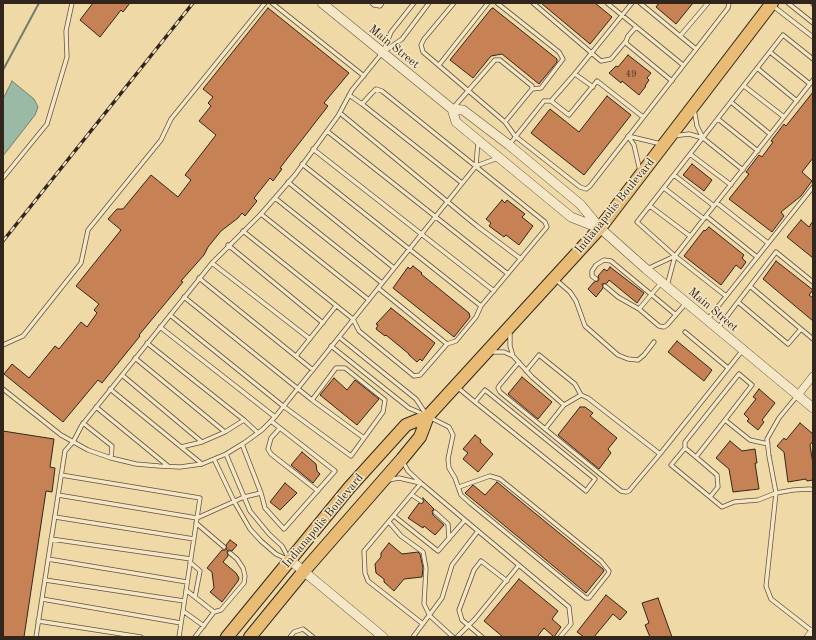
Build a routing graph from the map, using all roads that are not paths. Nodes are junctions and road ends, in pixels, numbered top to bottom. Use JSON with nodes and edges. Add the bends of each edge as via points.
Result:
{"nodes":[{"id":1,"x":72,"y":3,"type":"edge"},
{"id":2,"x":265,"y":3,"type":"edge"},
{"id":3,"x":272,"y":3,"type":"edge"},
{"id":4,"x":322,"y":3,"type":"edge"},
{"id":5,"x":372,"y":3,"type":"edge"},
{"id":6,"x":382,"y":3,"type":"edge"},
{"id":7,"x":414,"y":3,"type":"edge"},
{"id":8,"x":429,"y":3,"type":"edge"},
{"id":9,"x":454,"y":3,"type":"edge"},
{"id":10,"x":488,"y":3,"type":"edge"},
{"id":11,"x":497,"y":3,"type":"edge"},
{"id":12,"x":533,"y":3,"type":"edge"},
{"id":13,"x":608,"y":3,"type":"edge"},
{"id":14,"x":632,"y":3,"type":"edge"},
{"id":15,"x":640,"y":3,"type":"edge"},
{"id":16,"x":708,"y":3,"type":"edge"},
{"id":17,"x":729,"y":3,"type":"edge"},
{"id":18,"x":788,"y":3,"type":"edge"},
{"id":19,"x":771,"y":4,"type":"edge"},
{"id":20,"x":622,"y":15,"type":"junction"},
{"id":21,"x":813,"y":23,"type":"edge"},
{"id":22,"x":636,"y":27,"type":"junction"},
{"id":23,"x":680,"y":36,"type":"junction"},
{"id":24,"x":813,"y":37,"type":"edge"},
{"id":25,"x":626,"y":41,"type":"junction"},
{"id":26,"x":696,"y":49,"type":"junction"},
{"id":27,"x":770,"y":52,"type":"junction"},
{"id":28,"x":382,"y":53,"type":"junction"},
{"id":29,"x":592,"y":53,"type":"junction"},
{"id":30,"x":813,"y":59,"type":"edge"},
{"id":31,"x":439,"y":65,"type":"junction"},
{"id":32,"x":683,"y":66,"type":"junction"},
{"id":33,"x":757,"y":68,"type":"junction"},
{"id":34,"x":575,"y":74,"type":"junction"},
{"id":35,"x":364,"y":76,"type":"junction"},
{"id":36,"x":672,"y":81,"type":"junction"},
{"id":37,"x":812,"y":82,"type":"edge"},
{"id":38,"x":744,"y":86,"type":"junction"},
{"id":39,"x":593,"y":87,"type":"junction"},
{"id":40,"x":532,"y":89,"type":"junction"},
{"id":41,"x":468,"y":91,"type":"junction"},
{"id":42,"x":349,"y":95,"type":"junction"},
{"id":43,"x":551,"y":101,"type":"junction"},
{"id":44,"x":797,"y":101,"type":"junction"},
{"id":45,"x":731,"y":102,"type":"junction"},
{"id":46,"x":362,"y":104,"type":"junction"},
{"id":47,"x":694,"y":106,"type":"junction"},
{"id":48,"x":452,"y":109,"type":"junction"},
{"id":49,"x":340,"y":113,"type":"junction"},
{"id":50,"x":643,"y":117,"type":"junction"},
{"id":51,"x":784,"y":117,"type":"junction"},
{"id":52,"x":718,"y":119,"type":"junction"},
{"id":53,"x":505,"y":122,"type":"junction"},
{"id":54,"x":326,"y":131,"type":"junction"},
{"id":55,"x":770,"y":134,"type":"junction"},
{"id":56,"x":515,"y":136,"type":"junction"},
{"id":57,"x":628,"y":136,"type":"junction"},
{"id":58,"x":703,"y":138,"type":"junction"},
{"id":59,"x":667,"y":140,"type":"junction"},
{"id":60,"x":478,"y":141,"type":"junction"},
{"id":61,"x":509,"y":145,"type":"junction"},
{"id":62,"x":313,"y":149,"type":"junction"},
{"id":63,"x":758,"y":151,"type":"junction"},
{"id":64,"x":690,"y":154,"type":"junction"},
{"id":65,"x":499,"y":158,"type":"junction"},
{"id":66,"x":302,"y":164,"type":"junction"},
{"id":67,"x":476,"y":166,"type":"junction"},
{"id":68,"x":743,"y":170,"type":"junction"},
{"id":69,"x":641,"y":175,"type":"junction"},
{"id":70,"x":674,"y":175,"type":"junction"},
{"id":71,"x":3,"y":178,"type":"edge"},
{"id":72,"x":288,"y":182,"type":"junction"},
{"id":73,"x":462,"y":183,"type":"junction"},
{"id":74,"x":731,"y":185,"type":"junction"},
{"id":75,"x":813,"y":187,"type":"edge"},
{"id":76,"x":664,"y":188,"type":"junction"},
{"id":77,"x":275,"y":198,"type":"junction"},
{"id":78,"x":448,"y":201,"type":"junction"},
{"id":79,"x":717,"y":202,"type":"junction"},
{"id":80,"x":650,"y":206,"type":"junction"},
{"id":81,"x":714,"y":206,"type":"junction"},
{"id":82,"x":261,"y":214,"type":"junction"},
{"id":83,"x":705,"y":217,"type":"junction"},
{"id":84,"x":434,"y":218,"type":"junction"},
{"id":85,"x":600,"y":228,"type":"junction"},
{"id":86,"x":243,"y":231,"type":"junction"},
{"id":87,"x":422,"y":234,"type":"junction"},
{"id":88,"x":690,"y":236,"type":"junction"},
{"id":89,"x":768,"y":243,"type":"junction"},
{"id":90,"x":228,"y":245,"type":"junction"},
{"id":91,"x":409,"y":249,"type":"junction"},
{"id":92,"x":675,"y":256,"type":"junction"},
{"id":93,"x":757,"y":258,"type":"junction"},
{"id":94,"x":520,"y":259,"type":"junction"},
{"id":95,"x":212,"y":263,"type":"junction"},
{"id":96,"x":394,"y":268,"type":"junction"},
{"id":97,"x":646,"y":269,"type":"junction"},
{"id":98,"x":508,"y":274,"type":"junction"},
{"id":99,"x":199,"y":278,"type":"junction"},
{"id":100,"x":554,"y":278,"type":"junction"},
{"id":101,"x":596,"y":279,"type":"dead end"},
{"id":102,"x":813,"y":282,"type":"edge"},
{"id":103,"x":382,"y":283,"type":"junction"},
{"id":104,"x":664,"y":284,"type":"junction"},
{"id":105,"x":605,"y":286,"type":"dead end"},
{"id":106,"x":751,"y":287,"type":"junction"},
{"id":107,"x":378,"y":288,"type":"junction"},
{"id":108,"x":494,"y":291,"type":"junction"},
{"id":109,"x":651,"y":294,"type":"junction"},
{"id":110,"x":726,"y":296,"type":"junction"},
{"id":111,"x":184,"y":297,"type":"junction"},
{"id":112,"x":369,"y":300,"type":"junction"},
{"id":113,"x":738,"y":302,"type":"junction"},
{"id":114,"x":686,"y":303,"type":"junction"},
{"id":115,"x":336,"y":306,"type":"junction"},
{"id":116,"x":481,"y":306,"type":"junction"},
{"id":117,"x":639,"y":309,"type":"junction"},
{"id":118,"x":676,"y":314,"type":"junction"},
{"id":119,"x":170,"y":315,"type":"junction"},
{"id":120,"x":353,"y":320,"type":"junction"},
{"id":121,"x":707,"y":320,"type":"junction"},
{"id":122,"x":323,"y":323,"type":"junction"},
{"id":123,"x":510,"y":326,"type":"junction"},
{"id":124,"x":160,"y":327,"type":"junction"},
{"id":125,"x":718,"y":329,"type":"junction"},
{"id":126,"x":801,"y":329,"type":"junction"},
{"id":127,"x":685,"y":332,"type":"dead end"},
{"id":128,"x":339,"y":337,"type":"junction"},
{"id":129,"x":310,"y":339,"type":"junction"},
{"id":130,"x":813,"y":339,"type":"edge"},
{"id":131,"x":654,"y":342,"type":"dead end"},
{"id":132,"x":147,"y":343,"type":"junction"},
{"id":133,"x":3,"y":344,"type":"edge"},
{"id":134,"x":447,"y":344,"type":"junction"},
{"id":135,"x":331,"y":346,"type":"junction"},
{"id":136,"x":742,"y":350,"type":"junction"},
{"id":137,"x":486,"y":353,"type":"junction"},
{"id":138,"x":296,"y":356,"type":"junction"},
{"id":139,"x":513,"y":356,"type":"junction"},
{"id":140,"x":135,"y":358,"type":"junction"},
{"id":141,"x":519,"y":362,"type":"junction"},
{"id":142,"x":728,"y":368,"type":"junction"},
{"id":143,"x":312,"y":370,"type":"junction"},
{"id":144,"x":526,"y":371,"type":"junction"},
{"id":145,"x":122,"y":375,"type":"junction"},
{"id":146,"x":813,"y":376,"type":"edge"},
{"id":147,"x":456,"y":386,"type":"junction"},
{"id":148,"x":298,"y":388,"type":"junction"},
{"id":149,"x":3,"y":389,"type":"edge"},
{"id":150,"x":110,"y":389,"type":"junction"},
{"id":151,"x":581,"y":395,"type":"junction"},
{"id":152,"x":798,"y":395,"type":"junction"},
{"id":153,"x":312,"y":400,"type":"junction"},
{"id":154,"x":475,"y":402,"type":"junction"},
{"id":155,"x":564,"y":405,"type":"junction"},
{"id":156,"x":284,"y":406,"type":"junction"},
{"id":157,"x":96,"y":407,"type":"junction"},
{"id":158,"x":813,"y":408,"type":"edge"},
{"id":159,"x":428,"y":416,"type":"junction"},
{"id":160,"x":275,"y":417,"type":"junction"},
{"id":161,"x":244,"y":420,"type":"junction"},
{"id":162,"x":725,"y":420,"type":"junction"},
{"id":163,"x":271,"y":421,"type":"junction"},
{"id":164,"x":83,"y":423,"type":"junction"},
{"id":165,"x":280,"y":428,"type":"junction"},
{"id":166,"x":545,"y":429,"type":"junction"},
{"id":167,"x":225,"y":432,"type":"junction"},
{"id":168,"x":258,"y":432,"type":"junction"},
{"id":169,"x":364,"y":438,"type":"junction"},
{"id":170,"x":72,"y":442,"type":"junction"},
{"id":171,"x":202,"y":442,"type":"junction"},
{"id":172,"x":242,"y":444,"type":"junction"},
{"id":173,"x":768,"y":444,"type":"junction"},
{"id":174,"x":181,"y":447,"type":"junction"},
{"id":175,"x":685,"y":448,"type":"junction"},
{"id":176,"x":226,"y":454,"type":"junction"},
{"id":177,"x":660,"y":454,"type":"junction"},
{"id":178,"x":696,"y":457,"type":"junction"},
{"id":179,"x":111,"y":458,"type":"junction"},
{"id":180,"x":214,"y":459,"type":"junction"},
{"id":181,"x":402,"y":459,"type":"junction"},
{"id":182,"x":202,"y":464,"type":"junction"},
{"id":183,"x":169,"y":467,"type":"junction"},
{"id":184,"x":61,"y":475,"type":"junction"},
{"id":185,"x":383,"y":482,"type":"junction"},
{"id":186,"x":421,"y":484,"type":"junction"},
{"id":187,"x":459,"y":487,"type":"junction"},
{"id":188,"x":813,"y":490,"type":"edge"},
{"id":189,"x":318,"y":491,"type":"junction"},
{"id":190,"x":261,"y":493,"type":"junction"},
{"id":191,"x":776,"y":493,"type":"junction"},
{"id":192,"x":58,"y":495,"type":"junction"},
{"id":193,"x":412,"y":495,"type":"junction"},
{"id":194,"x":244,"y":497,"type":"junction"},
{"id":195,"x":710,"y":497,"type":"junction"},
{"id":196,"x":234,"y":501,"type":"junction"},
{"id":197,"x":421,"y":501,"type":"dead end"},
{"id":198,"x":435,"y":512,"type":"dead end"},
{"id":199,"x":394,"y":516,"type":"junction"},
{"id":200,"x":55,"y":518,"type":"junction"},
{"id":201,"x":197,"y":518,"type":"junction"},
{"id":202,"x":465,"y":520,"type":"junction"},
{"id":203,"x":389,"y":522,"type":"junction"},
{"id":204,"x":196,"y":523,"type":"junction"},
{"id":205,"x":478,"y":531,"type":"junction"},
{"id":206,"x":51,"y":539,"type":"junction"},
{"id":207,"x":194,"y":539,"type":"junction"},
{"id":208,"x":449,"y":539,"type":"junction"},
{"id":209,"x":224,"y":547,"type":"dead end"},
{"id":210,"x":230,"y":553,"type":"dead end"},
{"id":211,"x":48,"y":559,"type":"junction"},
{"id":212,"x":290,"y":560,"type":"junction"},
{"id":213,"x":190,"y":561,"type":"junction"},
{"id":214,"x":520,"y":565,"type":"junction"},
{"id":215,"x":304,"y":571,"type":"junction"},
{"id":216,"x":45,"y":580,"type":"junction"},
{"id":217,"x":507,"y":581,"type":"junction"},
{"id":218,"x":187,"y":582,"type":"junction"},
{"id":219,"x":186,"y":590,"type":"junction"},
{"id":220,"x":195,"y":597,"type":"junction"},
{"id":221,"x":42,"y":599,"type":"junction"},
{"id":222,"x":184,"y":601,"type":"junction"},
{"id":223,"x":183,"y":611,"type":"junction"},
{"id":224,"x":214,"y":612,"type":"junction"},
{"id":225,"x":430,"y":616,"type":"junction"},
{"id":226,"x":38,"y":621,"type":"junction"},
{"id":227,"x":181,"y":622,"type":"junction"},
{"id":228,"x":423,"y":624,"type":"junction"},
{"id":229,"x":204,"y":626,"type":"junction"},
{"id":230,"x":468,"y":626,"type":"junction"},
{"id":231,"x":812,"y":633,"type":"edge"},
{"id":232,"x":36,"y":637,"type":"edge"},
{"id":233,"x":141,"y":637,"type":"edge"},
{"id":234,"x":179,"y":637,"type":"edge"},
{"id":235,"x":195,"y":637,"type":"edge"},
{"id":236,"x":226,"y":637,"type":"edge"},
{"id":237,"x":250,"y":637,"type":"edge"},
{"id":238,"x":290,"y":637,"type":"edge"},
{"id":239,"x":313,"y":637,"type":"edge"},
{"id":240,"x":383,"y":637,"type":"edge"},
{"id":241,"x":413,"y":637,"type":"edge"},
{"id":242,"x":453,"y":637,"type":"edge"},
{"id":243,"x":457,"y":637,"type":"edge"},
{"id":244,"x":482,"y":637,"type":"edge"},
{"id":245,"x":560,"y":637,"type":"edge"}],
"edges":[{"from":1,"to":71,"type":"lane","via":[[66,31],[67,57],[47,124]]},
{"from":2,"to":133,"type":"lane","via":[[171,119],[161,140],[88,230],[81,263],[23,336]]},
{"from":3,"to":35,"type":"lane"},
{"from":4,"to":28,"type":"street","name":"Main Street"},
{"from":5,"to":6,"type":"lane","via":[[380,6]]},
{"from":7,"to":28,"type":"lane","via":[[391,32]]},
{"from":8,"to":28,"type":"lane","via":[[402,39]]},
{"from":9,"to":31,"type":"lane","via":[[421,46],[423,52]]},
{"from":10,"to":31,"type":"lane"},
{"from":11,"to":40,"type":"lane","via":[[559,52],[563,59],[541,88]]},
{"from":12,"to":29,"type":"lane"},
{"from":13,"to":20,"type":"lane"},
{"from":14,"to":20,"type":"lane"},
{"from":15,"to":23,"type":"lane"},
{"from":16,"to":23,"type":"lane"},
{"from":17,"to":26,"type":"lane","via":[[728,8]]},
{"from":18,"to":21,"type":"lane"},
{"from":19,"to":24,"type":"lane"},
{"from":19,"to":47,"type":"highway","name":"Indianapolis Boulevard"},
{"from":20,"to":22,"type":"lane"},
{"from":20,"to":29,"type":"lane"},
{"from":22,"to":25,"type":"lane"},
{"from":22,"to":32,"type":"lane"},
{"from":23,"to":26,"type":"lane"},
{"from":25,"to":29,"type":"lane","via":[[611,59],[601,61]]},
{"from":25,"to":36,"type":"lane"},
{"from":26,"to":32,"type":"lane"},
{"from":27,"to":30,"type":"lane","via":[[783,36]]},
{"from":27,"to":33,"type":"lane"},
{"from":27,"to":37,"type":"lane"},
{"from":28,"to":35,"type":"lane"},
{"from":28,"to":48,"type":"street","name":"Main Street"},
{"from":29,"to":34,"type":"lane"},
{"from":31,"to":41,"type":"lane"},
{"from":32,"to":36,"type":"lane"},
{"from":33,"to":38,"type":"lane"},
{"from":33,"to":44,"type":"lane"},
{"from":34,"to":39,"type":"lane"},
{"from":34,"to":43,"type":"lane"},
{"from":35,"to":42,"type":"lane"},
{"from":36,"to":50,"type":"lane"},
{"from":37,"to":44,"type":"lane"},
{"from":38,"to":45,"type":"lane"},
{"from":38,"to":51,"type":"lane"},
{"from":39,"to":43,"type":"lane","via":[[569,114]]},
{"from":39,"to":50,"type":"lane","via":[[598,81]]},
{"from":40,"to":41,"type":"lane","via":[[532,86],[500,60],[495,60]]},
{"from":40,"to":53,"type":"lane"},
{"from":41,"to":48,"type":"lane"},
{"from":41,"to":53,"type":"lane"},
{"from":42,"to":46,"type":"lane"},
{"from":42,"to":49,"type":"lane"},
{"from":43,"to":56,"type":"lane","via":[[544,101]]},
{"from":44,"to":51,"type":"lane"},
{"from":45,"to":52,"type":"lane"},
{"from":45,"to":55,"type":"lane"},
{"from":46,"to":67,"type":"lane","via":[[376,89],[382,91]]},
{"from":46,"to":73,"type":"lane"},
{"from":47,"to":58,"type":"lane","via":[[697,126]]},
{"from":47,"to":59,"type":"highway","name":"Indianapolis Boulevard"},
{"from":48,"to":60,"type":"street","name":"Main Street","via":[[456,122]]},
{"from":48,"to":61,"type":"street","name":"Main Street","via":[[463,110]]},
{"from":49,"to":54,"type":"lane"},
{"from":49,"to":78,"type":"lane"},
{"from":50,"to":57,"type":"lane"},
{"from":51,"to":55,"type":"lane"},
{"from":52,"to":58,"type":"lane"},
{"from":52,"to":63,"type":"lane"},
{"from":53,"to":56,"type":"lane"},
{"from":54,"to":62,"type":"lane"},
{"from":54,"to":84,"type":"lane"},
{"from":55,"to":63,"type":"lane"},
{"from":56,"to":57,"type":"lane","via":[[586,189]]},
{"from":56,"to":61,"type":"lane"},
{"from":57,"to":59,"type":"lane"},
{"from":57,"to":69,"type":"lane","via":[[634,145]]},
{"from":58,"to":59,"type":"lane","via":[[689,134]]},
{"from":58,"to":64,"type":"lane"},
{"from":58,"to":68,"type":"lane"},
{"from":59,"to":69,"type":"highway","name":"Indianapolis Boulevard"},
{"from":60,"to":65,"type":"street","name":"Main Street"},
{"from":60,"to":67,"type":"lane"},
{"from":61,"to":85,"type":"street","name":"Main Street","via":[[580,204]]},
{"from":62,"to":66,"type":"lane"},
{"from":62,"to":87,"type":"lane"},
{"from":63,"to":68,"type":"lane"},
{"from":64,"to":70,"type":"lane"},
{"from":64,"to":74,"type":"lane"},
{"from":65,"to":67,"type":"lane"},
{"from":65,"to":85,"type":"street","name":"Main Street","via":[[571,217]]},
{"from":66,"to":72,"type":"lane"},
{"from":66,"to":91,"type":"lane"},
{"from":67,"to":73,"type":"lane"},
{"from":67,"to":94,"type":"lane","via":[[545,222],[547,228]]},
{"from":68,"to":74,"type":"lane"},
{"from":69,"to":85,"type":"highway","name":"Indianapolis Boulevard"},
{"from":70,"to":76,"type":"lane"},
{"from":70,"to":81,"type":"lane"},
{"from":72,"to":77,"type":"lane"},
{"from":72,"to":96,"type":"lane"},
{"from":73,"to":78,"type":"lane"},
{"from":74,"to":79,"type":"lane"},
{"from":75,"to":89,"type":"lane"},
{"from":76,"to":80,"type":"lane"},
{"from":76,"to":83,"type":"lane"},
{"from":77,"to":82,"type":"lane"},
{"from":77,"to":103,"type":"lane"},
{"from":78,"to":84,"type":"lane"},
{"from":78,"to":94,"type":"lane"},
{"from":79,"to":81,"type":"lane"},
{"from":79,"to":89,"type":"lane"},
{"from":80,"to":88,"type":"lane"},
{"from":80,"to":92,"type":"lane","via":[[637,222]]},
{"from":81,"to":83,"type":"lane"},
{"from":82,"to":86,"type":"lane"},
{"from":82,"to":112,"type":"lane"},
{"from":83,"to":88,"type":"lane"},
{"from":83,"to":93,"type":"lane"},
{"from":84,"to":87,"type":"lane"},
{"from":84,"to":98,"type":"lane"},
{"from":85,"to":97,"type":"street","name":"Main Street"},
{"from":85,"to":100,"type":"highway","name":"Indianapolis Boulevard"},
{"from":86,"to":90,"type":"lane"},
{"from":86,"to":115,"type":"lane"},
{"from":87,"to":91,"type":"lane"},
{"from":87,"to":108,"type":"lane"},
{"from":88,"to":92,"type":"lane"},
{"from":89,"to":93,"type":"lane"},
{"from":90,"to":95,"type":"lane"},
{"from":90,"to":122,"type":"lane"},
{"from":91,"to":96,"type":"lane"},
{"from":91,"to":116,"type":"lane"},
{"from":92,"to":97,"type":"lane"},
{"from":92,"to":104,"type":"lane"},
{"from":92,"to":110,"type":"lane"},
{"from":93,"to":110,"type":"lane"},
{"from":94,"to":98,"type":"lane"},
{"from":95,"to":99,"type":"lane"},
{"from":95,"to":129,"type":"lane"},
{"from":96,"to":103,"type":"lane"},
{"from":97,"to":104,"type":"street","name":"Main Street"},
{"from":98,"to":108,"type":"lane"},
{"from":99,"to":111,"type":"lane"},
{"from":99,"to":138,"type":"lane"},
{"from":100,"to":123,"type":"highway","name":"Indianapolis Boulevard"},
{"from":100,"to":131,"type":"lane","via":[[576,301],[585,326],[618,355],[638,360]]},
{"from":101,"to":109,"type":"lane","via":[[592,276],[596,265],[604,260],[611,261]]},
{"from":102,"to":106,"type":"lane","via":[[776,252]]},
{"from":103,"to":107,"type":"lane"},
{"from":104,"to":109,"type":"lane"},
{"from":104,"to":114,"type":"street","name":"Main Street"},
{"from":105,"to":117,"type":"lane"},
{"from":106,"to":113,"type":"lane"},
{"from":106,"to":126,"type":"lane"},
{"from":107,"to":112,"type":"lane"},
{"from":107,"to":134,"type":"lane"},
{"from":108,"to":116,"type":"lane"},
{"from":109,"to":117,"type":"lane"},
{"from":109,"to":118,"type":"lane"},
{"from":110,"to":121,"type":"lane"},
{"from":111,"to":119,"type":"lane"},
{"from":111,"to":148,"type":"lane"},
{"from":112,"to":120,"type":"lane"},
{"from":113,"to":125,"type":"lane"},
{"from":113,"to":126,"type":"lane","via":[[788,344]]},
{"from":114,"to":118,"type":"lane"},
{"from":114,"to":121,"type":"street","name":"Main Street"},
{"from":115,"to":120,"type":"lane"},
{"from":115,"to":122,"type":"lane"},
{"from":116,"to":134,"type":"lane","via":[[476,317],[456,341]]},
{"from":117,"to":118,"type":"lane","via":[[659,326],[664,327]]},
{"from":119,"to":124,"type":"lane"},
{"from":119,"to":156,"type":"lane"},
{"from":120,"to":128,"type":"lane"},
{"from":120,"to":134,"type":"lane","via":[[359,331],[414,376],[420,375]]},
{"from":121,"to":125,"type":"street","name":"Main Street"},
{"from":122,"to":129,"type":"lane"},
{"from":123,"to":137,"type":"highway","name":"Indianapolis Boulevard"},
{"from":123,"to":139,"type":"lane"},
{"from":124,"to":132,"type":"lane"},
{"from":124,"to":160,"type":"lane"},
{"from":125,"to":136,"type":"street","name":"Main Street"},
{"from":126,"to":130,"type":"lane"},
{"from":127,"to":142,"type":"lane"},
{"from":128,"to":135,"type":"lane"},
{"from":128,"to":159,"type":"lane","via":[[416,399]]},
{"from":129,"to":138,"type":"lane"},
{"from":132,"to":140,"type":"lane"},
{"from":132,"to":161,"type":"lane"},
{"from":135,"to":143,"type":"lane"},
{"from":135,"to":159,"type":"lane","via":[[409,408]]},
{"from":136,"to":142,"type":"lane"},
{"from":136,"to":152,"type":"street","name":"Main Street"},
{"from":137,"to":139,"type":"lane","via":[[504,352]]},
{"from":137,"to":147,"type":"highway","name":"Indianapolis Boulevard"},
{"from":138,"to":143,"type":"lane"},
{"from":139,"to":141,"type":"lane"},
{"from":140,"to":145,"type":"lane"},
{"from":140,"to":167,"type":"lane"},
{"from":141,"to":144,"type":"lane"},
{"from":141,"to":166,"type":"lane","via":[[498,388]]},
{"from":142,"to":177,"type":"lane"},
{"from":143,"to":148,"type":"lane"},
{"from":144,"to":151,"type":"lane","via":[[539,355],[575,384]]},
{"from":144,"to":155,"type":"lane"},
{"from":145,"to":150,"type":"lane"},
{"from":145,"to":171,"type":"lane"},
{"from":146,"to":152,"type":"street"},
{"from":147,"to":154,"type":"lane"},
{"from":147,"to":159,"type":"highway","name":"Indianapolis Boulevard"},
{"from":148,"to":153,"type":"lane"},
{"from":148,"to":156,"type":"lane"},
{"from":149,"to":170,"type":"lane"},
{"from":150,"to":157,"type":"lane"},
{"from":150,"to":174,"type":"lane"},
{"from":151,"to":155,"type":"lane"},
{"from":151,"to":177,"type":"lane"},
{"from":152,"to":158,"type":"street","name":"Main Street"},
{"from":152,"to":173,"type":"lane","via":[[779,418],[767,439]]},
{"from":153,"to":169,"type":"lane"},
{"from":153,"to":169,"type":"lane","via":[[336,368],[345,368],[385,400],[383,412]]},
{"from":154,"to":154,"type":"lane","via":[[485,390],[595,479],[586,491]]},
{"from":155,"to":166,"type":"lane"},
{"from":156,"to":160,"type":"lane"},
{"from":156,"to":169,"type":"lane","via":[[351,456]]},
{"from":157,"to":164,"type":"lane"},
{"from":157,"to":183,"type":"lane"},
{"from":159,"to":181,"type":"highway","name":"Indianapolis Boulevard","via":[[420,437]]},
{"from":159,"to":187,"type":"lane","via":[[449,427],[453,435],[448,458],[449,468]]},
{"from":159,"to":212,"type":"highway","name":"Indianapolis Boulevard","via":[[406,425],[349,488]]},
{"from":160,"to":163,"type":"lane"},
{"from":161,"to":167,"type":"lane"},
{"from":161,"to":168,"type":"lane"},
{"from":162,"to":173,"type":"lane","via":[[750,440]]},
{"from":162,"to":175,"type":"lane","via":[[752,385],[739,374],[685,442]]},
{"from":162,"to":178,"type":"lane"},
{"from":163,"to":165,"type":"lane"},
{"from":163,"to":168,"type":"lane"},
{"from":164,"to":170,"type":"lane"},
{"from":164,"to":179,"type":"lane","via":[[112,446]]},
{"from":165,"to":189,"type":"lane","via":[[271,438],[268,449],[271,454]]},
{"from":165,"to":189,"type":"lane","via":[[335,471]]},
{"from":166,"to":177,"type":"lane","via":[[621,491],[629,491]]},
{"from":167,"to":171,"type":"lane"},
{"from":168,"to":172,"type":"lane"},
{"from":170,"to":179,"type":"lane"},
{"from":170,"to":184,"type":"lane","via":[[65,451]]},
{"from":171,"to":174,"type":"lane"},
{"from":172,"to":176,"type":"lane"},
{"from":172,"to":190,"type":"lane"},
{"from":173,"to":191,"type":"lane"},
{"from":174,"to":182,"type":"lane"},
{"from":175,"to":178,"type":"lane"},
{"from":175,"to":195,"type":"lane","via":[[671,465]]},
{"from":176,"to":180,"type":"lane"},
{"from":176,"to":194,"type":"lane"},
{"from":178,"to":195,"type":"lane","via":[[717,475],[718,487]]},
{"from":179,"to":183,"type":"lane","via":[[136,464]]},
{"from":180,"to":182,"type":"lane"},
{"from":180,"to":196,"type":"lane"},
{"from":181,"to":185,"type":"highway","name":"Indianapolis Boulevard"},
{"from":181,"to":186,"type":"lane","via":[[408,471]]},
{"from":182,"to":183,"type":"lane"},
{"from":184,"to":192,"type":"lane"},
{"from":184,"to":201,"type":"lane","via":[[200,498]]},
{"from":185,"to":186,"type":"lane","via":[[399,478]]},
{"from":185,"to":215,"type":"highway","name":"Indianapolis Boulevard"},
{"from":186,"to":193,"type":"lane"},
{"from":186,"to":202,"type":"lane"},
{"from":187,"to":187,"type":"lane","via":[[461,494],[470,504],[586,598],[589,598],[608,574],[609,571],[601,561],[500,479],[490,476]]},
{"from":188,"to":191,"type":"lane"},
{"from":189,"to":190,"type":"lane","via":[[284,529],[265,508]]},
{"from":190,"to":194,"type":"lane"},
{"from":191,"to":195,"type":"lane","via":[[758,500],[722,506]]},
{"from":191,"to":231,"type":"lane","via":[[766,586],[772,599]]},
{"from":192,"to":200,"type":"lane"},
{"from":192,"to":201,"type":"lane"},
{"from":193,"to":197,"type":"lane"},
{"from":193,"to":199,"type":"lane"},
{"from":194,"to":196,"type":"lane"},
{"from":194,"to":212,"type":"lane","via":[[259,523],[282,546]]},
{"from":196,"to":201,"type":"lane"},
{"from":196,"to":212,"type":"lane","via":[[250,529],[261,541],[276,554]]},
{"from":198,"to":208,"type":"lane","via":[[448,524]]},
{"from":199,"to":203,"type":"lane"},
{"from":199,"to":208,"type":"lane","via":[[438,551]]},
{"from":200,"to":206,"type":"lane"},
{"from":200,"to":207,"type":"lane"},
{"from":201,"to":204,"type":"lane"},
{"from":202,"to":205,"type":"lane"},
{"from":202,"to":208,"type":"lane"},
{"from":203,"to":225,"type":"lane","via":[[401,536],[423,552],[426,568],[424,604]]},
{"from":203,"to":228,"type":"lane","via":[[364,551],[365,573],[368,581]]},
{"from":204,"to":207,"type":"lane"},
{"from":204,"to":209,"type":"lane"},
{"from":205,"to":214,"type":"lane"},
{"from":205,"to":225,"type":"lane","via":[[452,565],[442,598]]},
{"from":206,"to":211,"type":"lane"},
{"from":206,"to":213,"type":"lane"},
{"from":207,"to":213,"type":"lane"},
{"from":210,"to":224,"type":"lane","via":[[237,559],[246,576],[244,583],[221,610]]},
{"from":211,"to":216,"type":"lane"},
{"from":211,"to":218,"type":"lane"},
{"from":212,"to":215,"type":"street"},
{"from":212,"to":236,"type":"highway","name":"Indianapolis Boulevard"},
{"from":213,"to":218,"type":"lane"},
{"from":213,"to":220,"type":"lane","via":[[200,572]]},
{"from":214,"to":217,"type":"lane"},
{"from":214,"to":245,"type":"lane","via":[[569,607],[570,624]]},
{"from":215,"to":237,"type":"highway","name":"Indianapolis Boulevard"},
{"from":215,"to":240,"type":"street"},
{"from":216,"to":221,"type":"lane"},
{"from":216,"to":222,"type":"lane"},
{"from":217,"to":230,"type":"lane"},
{"from":217,"to":230,"type":"lane","via":[[481,561],[474,570],[459,610],[460,616]]},
{"from":218,"to":219,"type":"lane"},
{"from":219,"to":220,"type":"lane"},
{"from":219,"to":222,"type":"lane"},
{"from":220,"to":224,"type":"lane"},
{"from":221,"to":226,"type":"lane"},
{"from":221,"to":227,"type":"lane"},
{"from":222,"to":223,"type":"lane"},
{"from":223,"to":227,"type":"lane"},
{"from":223,"to":229,"type":"lane"},
{"from":224,"to":229,"type":"lane"},
{"from":225,"to":228,"type":"lane"},
{"from":225,"to":242,"type":"lane"},
{"from":226,"to":232,"type":"lane"},
{"from":226,"to":233,"type":"lane"},
{"from":227,"to":234,"type":"lane"},
{"from":228,"to":241,"type":"lane"},
{"from":229,"to":235,"type":"lane"},
{"from":230,"to":243,"type":"lane"},
{"from":230,"to":244,"type":"lane"},
{"from":238,"to":239,"type":"lane","via":[[294,632],[304,629]]}]}
